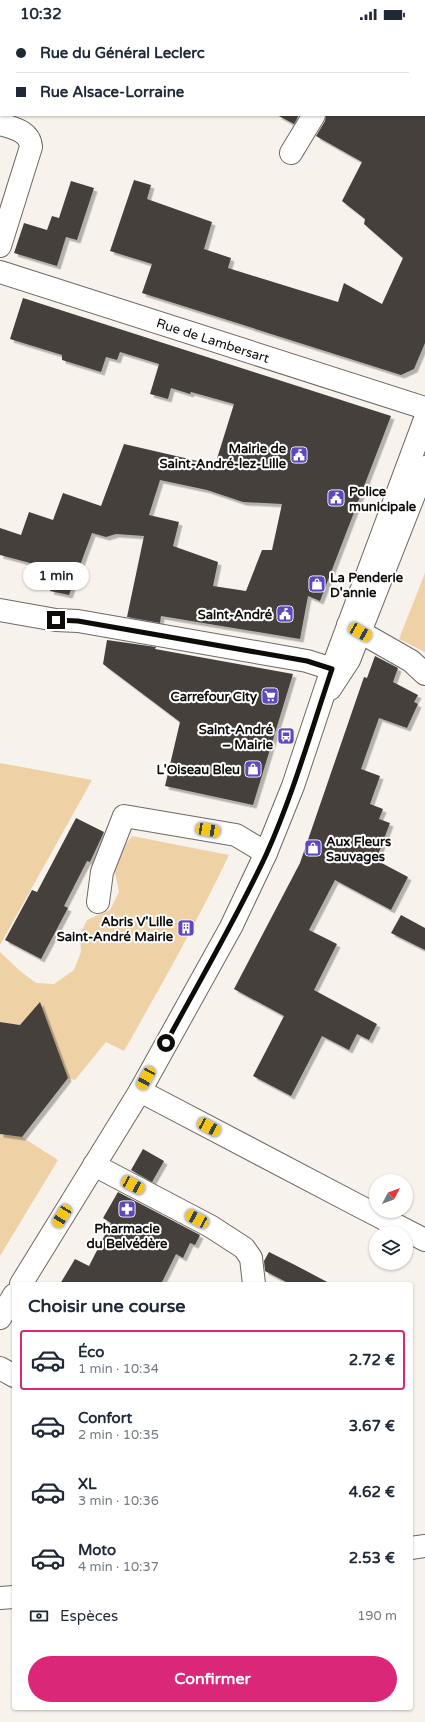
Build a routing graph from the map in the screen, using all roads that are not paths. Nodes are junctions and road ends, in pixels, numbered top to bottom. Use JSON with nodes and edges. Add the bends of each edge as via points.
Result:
{"nodes":[{"id":1,"x":313,"y":116,"type":"edge"},
{"id":2,"x":0,"y":124,"type":"edge"},
{"id":3,"x":291,"y":153,"type":"dead end"},
{"id":4,"x":0,"y":246,"type":"edge"},
{"id":5,"x":0,"y":272,"type":"edge"},
{"id":6,"x":425,"y":408,"type":"edge"},
{"id":7,"x":425,"y":419,"type":"edge"},
{"id":8,"x":425,"y":467,"type":"edge"},
{"id":9,"x":0,"y":610,"type":"edge"},
{"id":10,"x":354,"y":629,"type":"junction"},
{"id":11,"x":332,"y":669,"type":"junction"},
{"id":12,"x":425,"y":674,"type":"edge"},
{"id":13,"x":320,"y":705,"type":"junction"},
{"id":14,"x":266,"y":853,"type":"junction"},
{"id":15,"x":98,"y":902,"type":"dead end"},
{"id":16,"x":140,"y":1090,"type":"junction"},
{"id":17,"x":94,"y":1165,"type":"junction"},
{"id":18,"x":425,"y":1240,"type":"edge"},
{"id":19,"x":22,"y":1282,"type":"edge"},
{"id":20,"x":254,"y":1282,"type":"edge"},
{"id":21,"x":12,"y":1298,"type":"edge"},
{"id":22,"x":0,"y":1318,"type":"edge"},
{"id":23,"x":0,"y":1368,"type":"edge"},
{"id":24,"x":12,"y":1375,"type":"edge"},
{"id":25,"x":425,"y":1546,"type":"edge"},
{"id":26,"x":413,"y":1548,"type":"edge"},
{"id":27,"x":12,"y":1597,"type":"edge"},
{"id":28,"x":0,"y":1598,"type":"edge"}],
"edges":[{"from":1,"to":3,"type":"main road"},
{"from":2,"to":4,"type":"main road","via":[[24,133],[30,143]]},
{"from":5,"to":6,"type":"main road","name":"Rue de Lambersart"},
{"from":7,"to":10,"type":"main road"},
{"from":8,"to":10,"type":"main road"},
{"from":9,"to":11,"type":"main road","via":[[307,661]]},
{"from":10,"to":11,"type":"main road"},
{"from":10,"to":12,"type":"main road","via":[[411,661]]},
{"from":10,"to":13,"type":"main road","via":[[349,660]]},
{"from":11,"to":13,"type":"main road"},
{"from":13,"to":14,"type":"main road","via":[[293,786]]},
{"from":14,"to":15,"type":"main road","via":[[236,835],[124,816],[102,872]]},
{"from":14,"to":16,"type":"main road","via":[[231,927]]},
{"from":16,"to":17,"type":"main road"},
{"from":16,"to":18,"type":"main road"},
{"from":17,"to":19,"type":"main road"},
{"from":17,"to":20,"type":"main road","via":[[210,1226],[244,1248],[251,1258]]},
{"from":21,"to":22,"type":"main road"},
{"from":23,"to":24,"type":"main road"},
{"from":25,"to":26,"type":"main road"},
{"from":27,"to":28,"type":"main road"}]}
